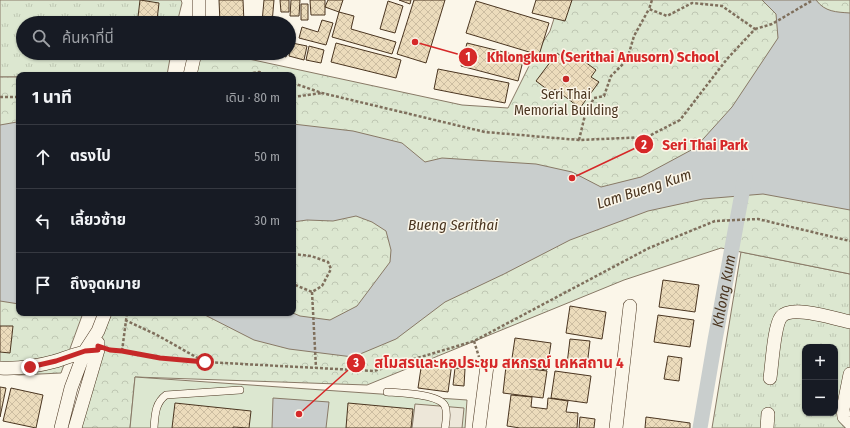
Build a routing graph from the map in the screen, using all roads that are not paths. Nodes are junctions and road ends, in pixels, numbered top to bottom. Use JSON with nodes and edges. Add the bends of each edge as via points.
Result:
{"nodes":[{"id":1,"x":199,"y":0,"type":"edge"},
{"id":2,"x":199,"y":16,"type":"edge"},
{"id":3,"x":193,"y":60,"type":"edge"},
{"id":4,"x":191,"y":72,"type":"edge"},
{"id":5,"x":630,"y":306,"type":"dead end"},
{"id":6,"x":104,"y":316,"type":"edge"},
{"id":7,"x":850,"y":322,"type":"edge"},
{"id":8,"x":98,"y":331,"type":"junction"},
{"id":9,"x":98,"y":348,"type":"junction"},
{"id":10,"x":85,"y":351,"type":"junction"},
{"id":11,"x":487,"y":366,"type":"dead end"},
{"id":12,"x":0,"y":368,"type":"edge"},
{"id":13,"x":850,"y":374,"type":"edge"},
{"id":14,"x":770,"y":378,"type":"dead end"},
{"id":15,"x":240,"y":390,"type":"dead end"},
{"id":16,"x":388,"y":392,"type":"dead end"},
{"id":17,"x":768,"y":414,"type":"dead end"},
{"id":18,"x":850,"y":423,"type":"edge"},
{"id":19,"x":60,"y":428,"type":"edge"},
{"id":20,"x":75,"y":428,"type":"edge"},
{"id":21,"x":154,"y":428,"type":"edge"},
{"id":22,"x":446,"y":428,"type":"edge"},
{"id":23,"x":479,"y":428,"type":"edge"},
{"id":24,"x":616,"y":428,"type":"edge"},
{"id":25,"x":767,"y":428,"type":"edge"}],
"edges":[{"from":1,"to":2,"type":"street"},
{"from":3,"to":4,"type":"street"},
{"from":5,"to":24,"type":"street"},
{"from":6,"to":8,"type":"street"},
{"from":7,"to":14,"type":"street","via":[[798,311],[788,312],[782,316],[778,324]]},
{"from":8,"to":9,"type":"street"},
{"from":8,"to":10,"type":"street"},
{"from":9,"to":10,"type":"street"},
{"from":9,"to":20,"type":"street"},
{"from":10,"to":12,"type":"street","via":[[30,367]]},
{"from":10,"to":19,"type":"street","via":[[70,388]]},
{"from":11,"to":23,"type":"street"},
{"from":13,"to":18,"type":"street","via":[[843,409],[844,417]]},
{"from":15,"to":21,"type":"lane","via":[[166,395],[156,408]]},
{"from":16,"to":22,"type":"lane","via":[[438,399],[445,404]]},
{"from":17,"to":25,"type":"street"}]}
